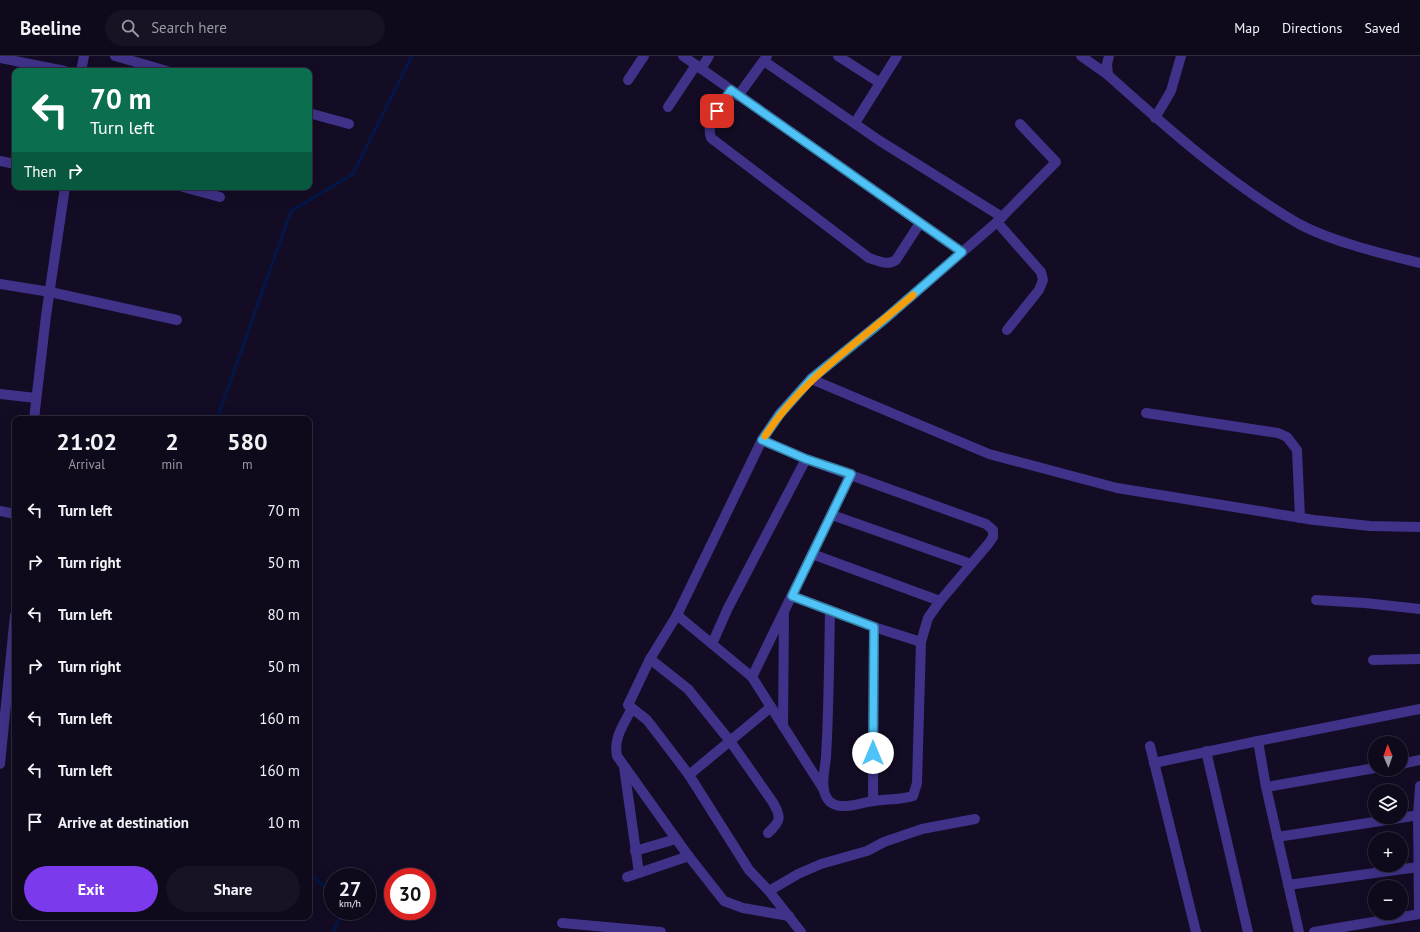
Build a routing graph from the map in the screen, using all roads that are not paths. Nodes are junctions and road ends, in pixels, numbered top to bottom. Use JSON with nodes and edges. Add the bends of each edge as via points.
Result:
{"nodes":[{"id":1,"x":84,"y":56,"type":"edge"},
{"id":2,"x":116,"y":56,"type":"edge"},
{"id":3,"x":644,"y":56,"type":"edge"},
{"id":4,"x":684,"y":56,"type":"edge"},
{"id":5,"x":710,"y":56,"type":"edge"},
{"id":6,"x":838,"y":56,"type":"edge"},
{"id":7,"x":897,"y":56,"type":"edge"},
{"id":8,"x":1081,"y":56,"type":"edge"},
{"id":9,"x":1109,"y":56,"type":"edge"},
{"id":10,"x":1181,"y":56,"type":"edge"},
{"id":11,"x":0,"y":58,"type":"edge"},
{"id":12,"x":766,"y":58,"type":"edge"},
{"id":13,"x":699,"y":67,"type":"junction"},
{"id":14,"x":50,"y":68,"type":"edge"},
{"id":15,"x":82,"y":68,"type":"edge"},
{"id":16,"x":157,"y":68,"type":"edge"},
{"id":17,"x":1108,"y":75,"type":"junction"},
{"id":18,"x":628,"y":80,"type":"dead end"},
{"id":19,"x":880,"y":83,"type":"junction"},
{"id":20,"x":735,"y":93,"type":"junction"},
{"id":21,"x":668,"y":107,"type":"dead end"},
{"id":22,"x":312,"y":114,"type":"edge"},
{"id":23,"x":1155,"y":118,"type":"junction"},
{"id":24,"x":855,"y":123,"type":"junction"},
{"id":25,"x":349,"y":124,"type":"dead end"},
{"id":26,"x":1020,"y":124,"type":"dead end"},
{"id":27,"x":0,"y":161,"type":"edge"},
{"id":28,"x":12,"y":163,"type":"edge"},
{"id":29,"x":65,"y":190,"type":"edge"},
{"id":30,"x":195,"y":190,"type":"edge"},
{"id":31,"x":220,"y":196,"type":"dead end"},
{"id":32,"x":1000,"y":220,"type":"junction"},
{"id":33,"x":920,"y":223,"type":"junction"},
{"id":34,"x":962,"y":252,"type":"junction"},
{"id":35,"x":1420,"y":263,"type":"edge"},
{"id":36,"x":0,"y":284,"type":"edge"},
{"id":37,"x":50,"y":292,"type":"junction"},
{"id":38,"x":177,"y":320,"type":"dead end"},
{"id":39,"x":1007,"y":330,"type":"dead end"},
{"id":40,"x":811,"y":379,"type":"junction"},
{"id":41,"x":0,"y":394,"type":"edge"},
{"id":42,"x":36,"y":398,"type":"junction"},
{"id":43,"x":1146,"y":413,"type":"dead end"},
{"id":44,"x":34,"y":416,"type":"edge"},
{"id":45,"x":762,"y":440,"type":"junction"},
{"id":46,"x":806,"y":459,"type":"junction"},
{"id":47,"x":851,"y":474,"type":"junction"},
{"id":48,"x":0,"y":511,"type":"edge"},
{"id":49,"x":12,"y":513,"type":"edge"},
{"id":50,"x":832,"y":514,"type":"junction"},
{"id":51,"x":1300,"y":518,"type":"junction"},
{"id":52,"x":1420,"y":527,"type":"edge"},
{"id":53,"x":812,"y":554,"type":"junction"},
{"id":54,"x":971,"y":564,"type":"junction"},
{"id":55,"x":792,"y":596,"type":"junction"},
{"id":56,"x":1316,"y":600,"type":"dead end"},
{"id":57,"x":940,"y":601,"type":"junction"},
{"id":58,"x":1420,"y":609,"type":"edge"},
{"id":59,"x":830,"y":610,"type":"junction"},
{"id":60,"x":784,"y":612,"type":"junction"},
{"id":61,"x":677,"y":615,"type":"junction"},
{"id":62,"x":874,"y":627,"type":"junction"},
{"id":63,"x":921,"y":642,"type":"junction"},
{"id":64,"x":12,"y":644,"type":"edge"},
{"id":65,"x":712,"y":644,"type":"junction"},
{"id":66,"x":650,"y":659,"type":"junction"},
{"id":67,"x":1420,"y":659,"type":"edge"},
{"id":68,"x":1373,"y":660,"type":"dead end"},
{"id":69,"x":752,"y":677,"type":"junction"},
{"id":70,"x":771,"y":707,"type":"junction"},
{"id":71,"x":632,"y":708,"type":"junction"},
{"id":72,"x":1420,"y":709,"type":"edge"},
{"id":73,"x":783,"y":726,"type":"junction"},
{"id":74,"x":730,"y":741,"type":"junction"},
{"id":75,"x":1258,"y":741,"type":"junction"},
{"id":76,"x":1150,"y":746,"type":"dead end"},
{"id":77,"x":1206,"y":751,"type":"junction"},
{"id":78,"x":1420,"y":760,"type":"edge"},
{"id":79,"x":1154,"y":763,"type":"junction"},
{"id":80,"x":1408,"y":763,"type":"edge"},
{"id":81,"x":0,"y":764,"type":"edge"},
{"id":82,"x":624,"y":765,"type":"junction"},
{"id":83,"x":1368,"y":769,"type":"edge"},
{"id":84,"x":689,"y":775,"type":"junction"},
{"id":85,"x":1420,"y":786,"type":"edge"},
{"id":86,"x":1266,"y":787,"type":"junction"},
{"id":87,"x":824,"y":790,"type":"junction"},
{"id":88,"x":873,"y":801,"type":"junction"},
{"id":89,"x":1419,"y":815,"type":"edge"},
{"id":90,"x":975,"y":819,"type":"dead end"},
{"id":91,"x":768,"y":833,"type":"dead end"},
{"id":92,"x":1277,"y":837,"type":"junction"},
{"id":93,"x":676,"y":839,"type":"junction"},
{"id":94,"x":635,"y":851,"type":"junction"},
{"id":95,"x":689,"y":856,"type":"junction"},
{"id":96,"x":1418,"y":867,"type":"junction"},
{"id":97,"x":639,"y":873,"type":"junction"},
{"id":98,"x":627,"y":878,"type":"dead end"},
{"id":99,"x":1288,"y":885,"type":"junction"},
{"id":100,"x":769,"y":891,"type":"junction"},
{"id":101,"x":1420,"y":914,"type":"edge"},
{"id":102,"x":788,"y":916,"type":"junction"},
{"id":103,"x":562,"y":923,"type":"dead end"},
{"id":104,"x":661,"y":932,"type":"edge"},
{"id":105,"x":801,"y":932,"type":"edge"},
{"id":106,"x":1196,"y":932,"type":"edge"},
{"id":107,"x":1248,"y":932,"type":"edge"},
{"id":108,"x":1299,"y":932,"type":"edge"},
{"id":109,"x":1314,"y":932,"type":"edge"}],
"edges":[{"from":1,"to":15,"type":"street"},
{"from":2,"to":16,"type":"street"},
{"from":3,"to":18,"type":"street"},
{"from":4,"to":13,"type":"street"},
{"from":5,"to":13,"type":"street"},
{"from":6,"to":19,"type":"street"},
{"from":7,"to":19,"type":"street"},
{"from":8,"to":17,"type":"street"},
{"from":9,"to":17,"type":"street"},
{"from":10,"to":23,"type":"street","via":[[1171,91]]},
{"from":11,"to":14,"type":"street"},
{"from":12,"to":20,"type":"street"},
{"from":12,"to":24,"type":"street"},
{"from":13,"to":20,"type":"street"},
{"from":13,"to":21,"type":"street"},
{"from":17,"to":23,"type":"street"},
{"from":19,"to":24,"type":"street"},
{"from":20,"to":33,"type":"street"},
{"from":20,"to":33,"type":"street","via":[[710,121],[710,138],[869,258],[885,264],[892,263]]},
{"from":22,"to":25,"type":"street"},
{"from":23,"to":35,"type":"street","via":[[1204,158],[1300,224],[1351,244]]},
{"from":24,"to":32,"type":"street"},
{"from":26,"to":32,"type":"street","via":[[1056,162]]},
{"from":27,"to":28,"type":"street"},
{"from":29,"to":37,"type":"street"},
{"from":30,"to":31,"type":"street"},
{"from":32,"to":34,"type":"street"},
{"from":32,"to":39,"type":"street","via":[[1041,272],[1043,280],[1039,290]]},
{"from":33,"to":34,"type":"street"},
{"from":34,"to":40,"type":"street"},
{"from":36,"to":37,"type":"street"},
{"from":37,"to":38,"type":"street"},
{"from":37,"to":42,"type":"street"},
{"from":40,"to":45,"type":"street","via":[[780,414]]},
{"from":40,"to":51,"type":"street","via":[[989,454],[1117,488]]},
{"from":41,"to":42,"type":"street"},
{"from":42,"to":44,"type":"street"},
{"from":43,"to":51,"type":"street","via":[[1287,437],[1296,450]]},
{"from":45,"to":46,"type":"street"},
{"from":45,"to":61,"type":"street"},
{"from":46,"to":47,"type":"street"},
{"from":46,"to":65,"type":"street","via":[[728,608]]},
{"from":47,"to":50,"type":"street"},
{"from":47,"to":54,"type":"street","via":[[986,524],[993,530],[993,537]]},
{"from":48,"to":49,"type":"street"},
{"from":50,"to":53,"type":"street"},
{"from":50,"to":54,"type":"street"},
{"from":51,"to":52,"type":"street","via":[[1370,526]]},
{"from":53,"to":55,"type":"street"},
{"from":53,"to":57,"type":"street"},
{"from":54,"to":57,"type":"street"},
{"from":55,"to":59,"type":"street"},
{"from":55,"to":60,"type":"street"},
{"from":56,"to":58,"type":"street"},
{"from":57,"to":63,"type":"street","via":[[928,618]]},
{"from":59,"to":62,"type":"street"},
{"from":59,"to":87,"type":"street"},
{"from":60,"to":69,"type":"street"},
{"from":60,"to":73,"type":"street"},
{"from":61,"to":65,"type":"street"},
{"from":61,"to":66,"type":"street"},
{"from":62,"to":63,"type":"street"},
{"from":62,"to":88,"type":"street"},
{"from":63,"to":88,"type":"street","via":[[916,791],[913,796],[904,799]]},
{"from":64,"to":81,"type":"street"},
{"from":65,"to":69,"type":"street"},
{"from":66,"to":71,"type":"street","via":[[628,705]]},
{"from":66,"to":74,"type":"street","via":[[688,689]]},
{"from":67,"to":68,"type":"street"},
{"from":69,"to":70,"type":"street"},
{"from":70,"to":73,"type":"street"},
{"from":70,"to":74,"type":"street"},
{"from":71,"to":82,"type":"street","via":[[617,737],[615,748]]},
{"from":71,"to":84,"type":"street","via":[[647,720]]},
{"from":72,"to":75,"type":"street"},
{"from":73,"to":87,"type":"street"},
{"from":74,"to":84,"type":"street"},
{"from":74,"to":91,"type":"street","via":[[777,809],[778,823]]},
{"from":75,"to":77,"type":"street"},
{"from":75,"to":86,"type":"street"},
{"from":76,"to":79,"type":"street"},
{"from":77,"to":79,"type":"street"},
{"from":77,"to":107,"type":"street"},
{"from":78,"to":80,"type":"street"},
{"from":79,"to":106,"type":"street"},
{"from":82,"to":93,"type":"street"},
{"from":82,"to":94,"type":"street"},
{"from":83,"to":86,"type":"street"},
{"from":84,"to":100,"type":"street","via":[[749,870]]},
{"from":85,"to":89,"type":"street"},
{"from":86,"to":92,"type":"street"},
{"from":87,"to":88,"type":"street","via":[[829,801],[836,805]]},
{"from":89,"to":92,"type":"street"},
{"from":89,"to":96,"type":"street"},
{"from":90,"to":100,"type":"street","via":[[922,829],[884,842],[867,851],[821,864]]},
{"from":92,"to":99,"type":"street"},
{"from":93,"to":94,"type":"street"},
{"from":93,"to":95,"type":"street"},
{"from":94,"to":97,"type":"street"},
{"from":95,"to":97,"type":"street"},
{"from":95,"to":102,"type":"street","via":[[724,901],[743,908]]},
{"from":96,"to":99,"type":"street"},
{"from":96,"to":101,"type":"street"},
{"from":97,"to":98,"type":"street"},
{"from":99,"to":108,"type":"street"},
{"from":100,"to":102,"type":"street"},
{"from":101,"to":109,"type":"street"},
{"from":102,"to":105,"type":"street"},
{"from":103,"to":104,"type":"street"}]}
